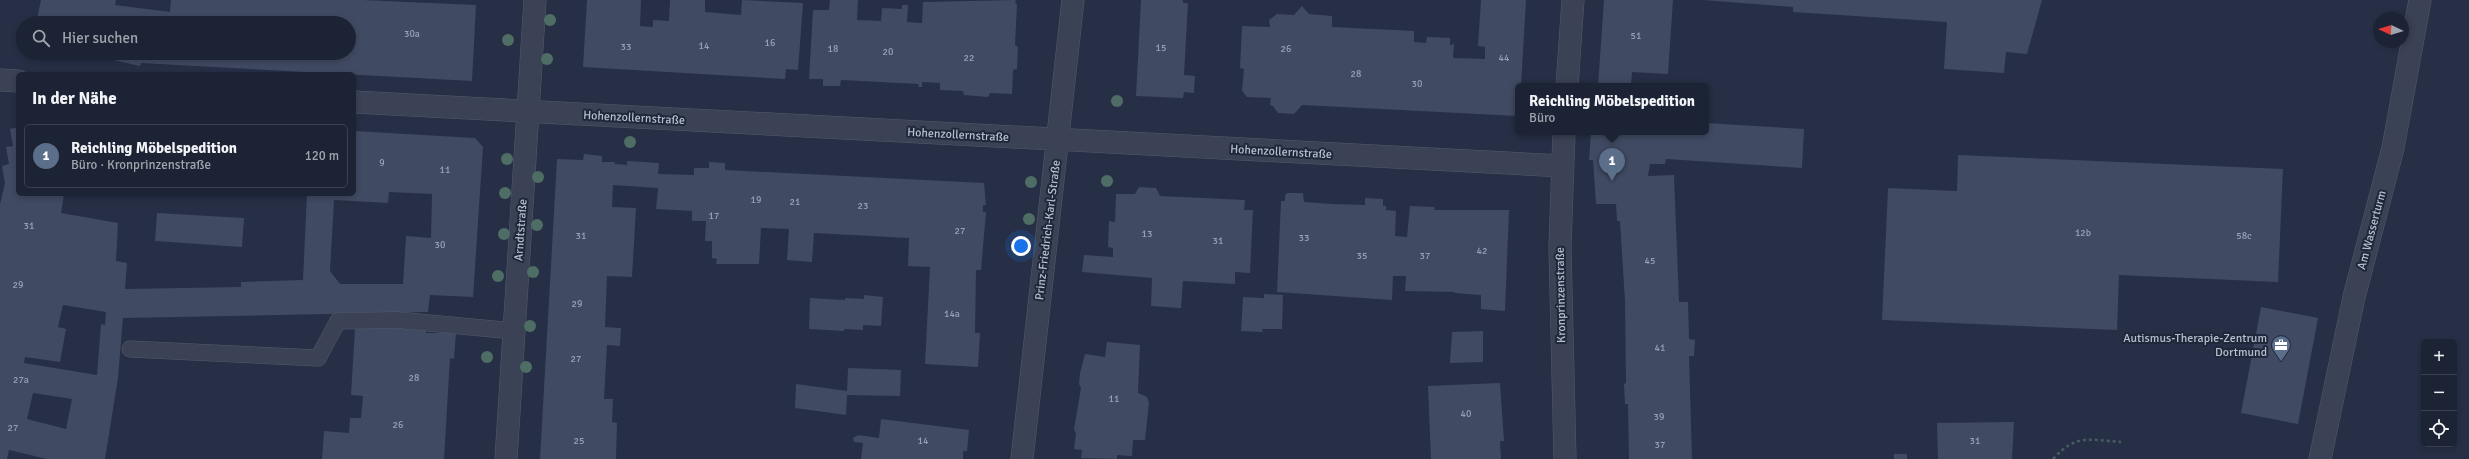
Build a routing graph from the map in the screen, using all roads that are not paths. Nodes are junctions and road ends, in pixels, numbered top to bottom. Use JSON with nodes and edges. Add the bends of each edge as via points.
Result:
{"nodes":[{"id":1,"x":535,"y":0,"type":"edge"},
{"id":2,"x":1073,"y":0,"type":"edge"},
{"id":3,"x":1573,"y":0,"type":"edge"},
{"id":4,"x":2420,"y":0,"type":"edge"},
{"id":5,"x":0,"y":80,"type":"edge"},
{"id":6,"x":16,"y":81,"type":"edge"},
{"id":7,"x":1567,"y":83,"type":"edge"},
{"id":8,"x":356,"y":102,"type":"edge"},
{"id":9,"x":528,"y":113,"type":"junction"},
{"id":10,"x":1564,"y":135,"type":"edge"},
{"id":11,"x":1058,"y":140,"type":"junction"},
{"id":12,"x":1562,"y":166,"type":"junction"},
{"id":13,"x":514,"y":331,"type":"junction"},
{"id":14,"x":130,"y":350,"type":"dead end"},
{"id":15,"x":506,"y":459,"type":"edge"},
{"id":16,"x":1022,"y":459,"type":"edge"},
{"id":17,"x":1565,"y":459,"type":"edge"},
{"id":18,"x":2320,"y":459,"type":"edge"}],
"edges":[{"from":1,"to":9,"type":"street","name":"Arndtstraße"},
{"from":2,"to":11,"type":"street","name":"Prinz-Friedrich-Karl-Straße"},
{"from":3,"to":7,"type":"street"},
{"from":4,"to":18,"type":"street","name":"Am Wasserturm","via":[[2394,148],[2354,297]]},
{"from":5,"to":6,"type":"street"},
{"from":8,"to":9,"type":"street","name":"Hohenzollernstraße"},
{"from":9,"to":11,"type":"street","name":"Hohenzollernstraße"},
{"from":9,"to":13,"type":"street","name":"Arndtstraße"},
{"from":10,"to":12,"type":"street","name":"Kronprinzenstraße"},
{"from":11,"to":12,"type":"street","name":"Hohenzollernstraße"},
{"from":11,"to":16,"type":"street","name":"Prinz-Friedrich-Karl-Straße"},
{"from":12,"to":17,"type":"street","name":"Kronprinzenstraße","via":[[1560,247]]},
{"from":13,"to":14,"type":"lane","via":[[397,320],[338,321],[318,358]]},
{"from":13,"to":15,"type":"street","name":"Arndtstraße"}]}
